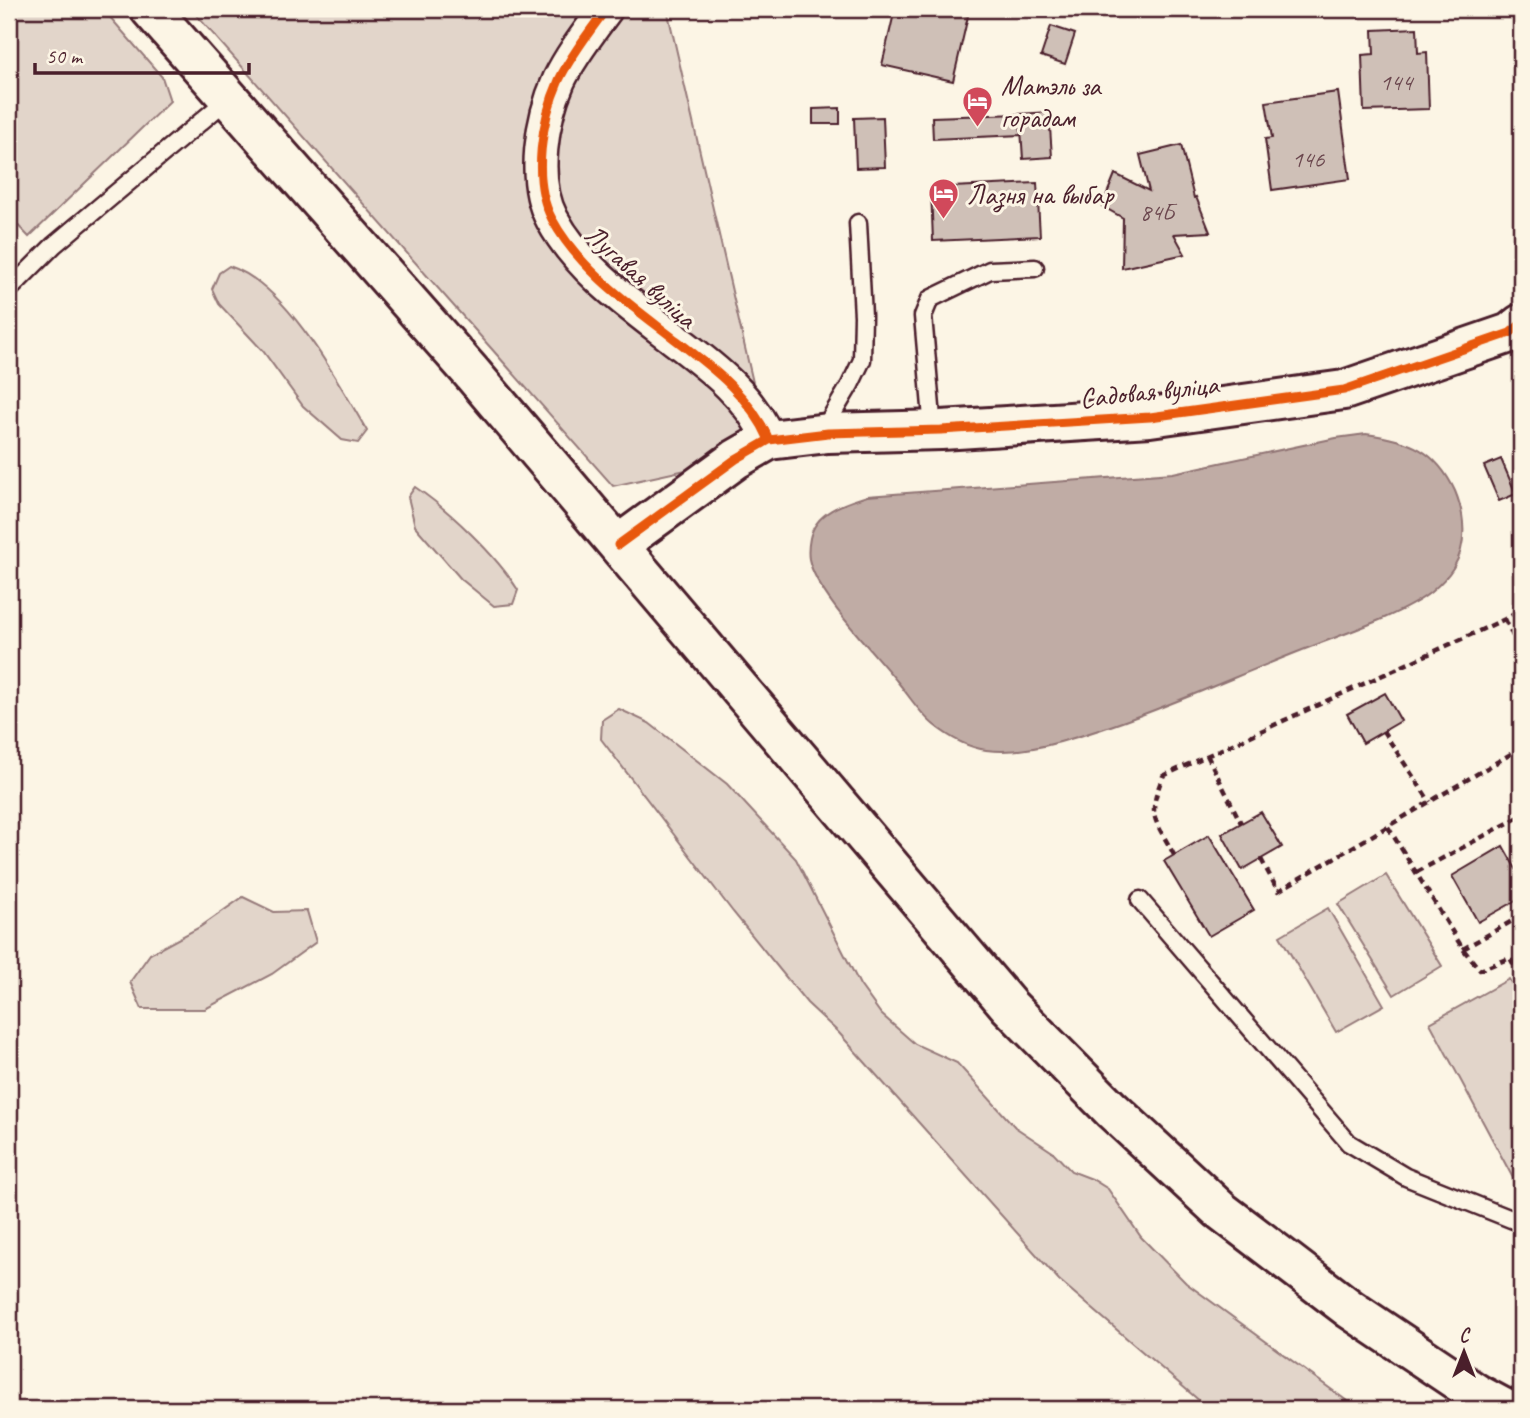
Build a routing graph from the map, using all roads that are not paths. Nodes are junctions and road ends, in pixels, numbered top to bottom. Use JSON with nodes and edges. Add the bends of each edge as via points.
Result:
{"nodes":[{"id":1,"x":150,"y":9,"type":"edge"},
{"id":2,"x":606,"y":9,"type":"edge"},
{"id":3,"x":229,"y":98,"type":"junction"},
{"id":4,"x":858,"y":223,"type":"dead end"},
{"id":5,"x":1035,"y":268,"type":"dead end"},
{"id":6,"x":9,"y":290,"type":"edge"},
{"id":7,"x":1521,"y":324,"type":"edge"},
{"id":8,"x":933,"y":430,"type":"junction"},
{"id":9,"x":821,"y":434,"type":"junction"},
{"id":10,"x":769,"y":440,"type":"junction"},
{"id":11,"x":618,"y":545,"type":"junction"},
{"id":12,"x":1140,"y":900,"type":"dead end"},
{"id":13,"x":1521,"y":1223,"type":"edge"},
{"id":14,"x":1505,"y":1409,"type":"edge"}],
"edges":[{"from":1,"to":3,"type":"main road"},
{"from":2,"to":10,"type":"street","name":"Лугавая вуліца","via":[[559,80],[543,133],[540,179],[551,217],[574,250],[609,285],[730,384]]},
{"from":3,"to":6,"type":"lane","via":[[54,245]]},
{"from":3,"to":11,"type":"main road"},
{"from":4,"to":9,"type":"lane","via":[[862,360]]},
{"from":5,"to":8,"type":"lane","via":[[990,270],[930,299],[923,316]]},
{"from":7,"to":8,"type":"main road","name":"Садовая вуліца","via":[[1510,333],[1344,390],[1150,417]]},
{"from":8,"to":9,"type":"main road","name":"Садовая вуліца"},
{"from":9,"to":10,"type":"main road","name":"Садовая вуліца"},
{"from":10,"to":11,"type":"main road"},
{"from":11,"to":14,"type":"main road","via":[[1009,1006],[1111,1109],[1220,1210],[1350,1309]]},
{"from":12,"to":13,"type":"lane","via":[[1349,1143],[1406,1177]]}]}
